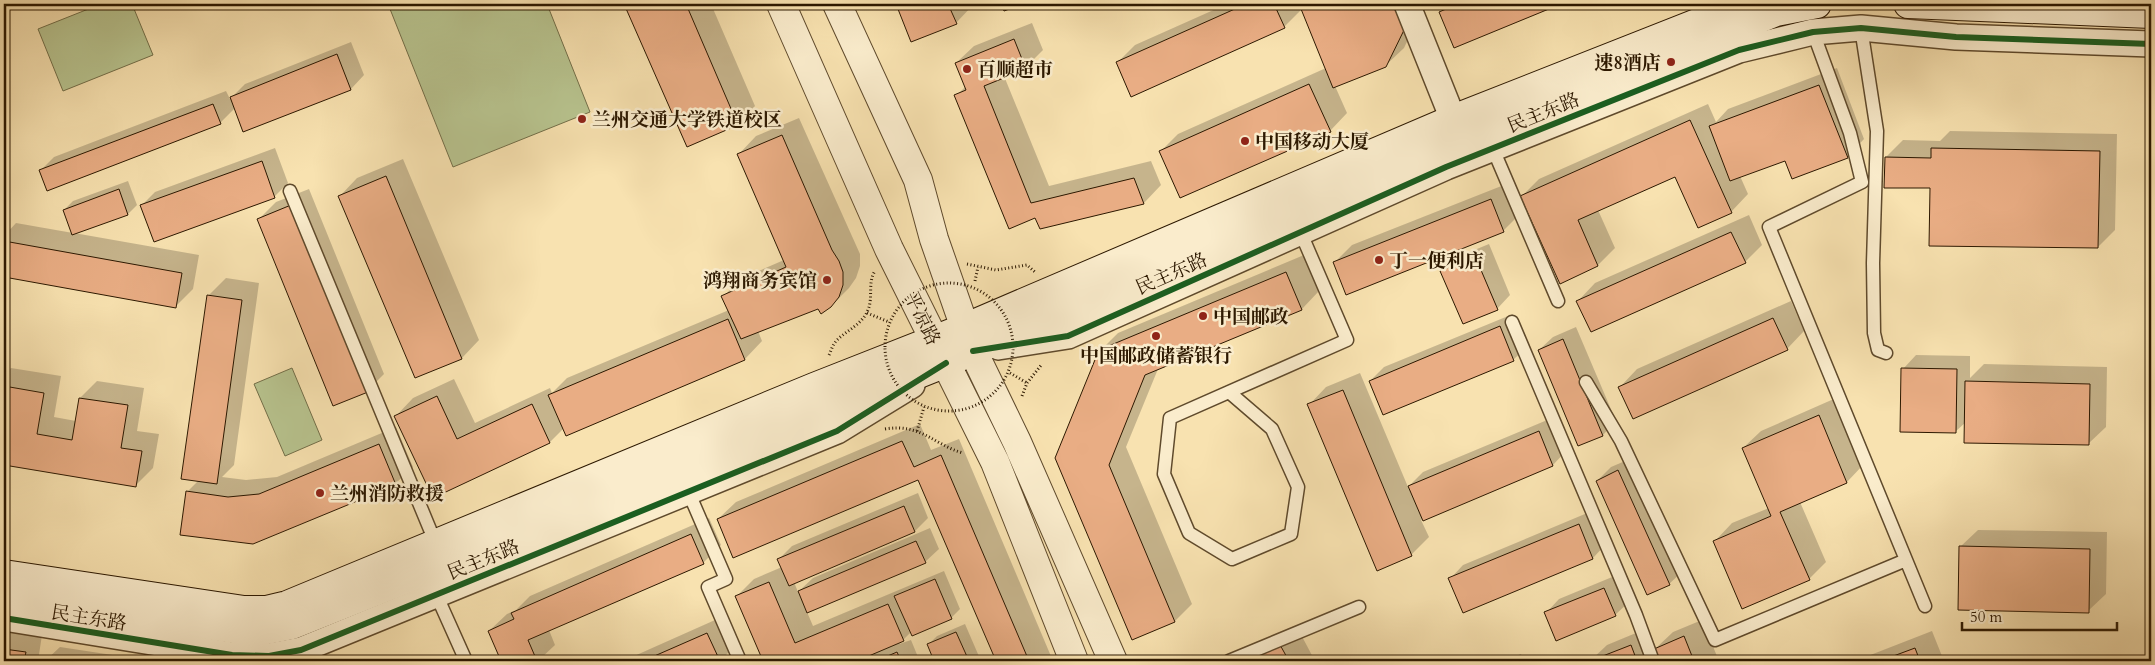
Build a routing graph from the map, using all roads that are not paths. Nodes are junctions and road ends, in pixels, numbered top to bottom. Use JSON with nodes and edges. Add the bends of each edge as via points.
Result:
{"nodes":[{"id":1,"x":781,"y":4,"type":"edge"},
{"id":2,"x":838,"y":4,"type":"edge"},
{"id":3,"x":1407,"y":4,"type":"edge"},
{"id":4,"x":1745,"y":4,"type":"edge"},
{"id":5,"x":1816,"y":4,"type":"edge"},
{"id":6,"x":1908,"y":4,"type":"edge"},
{"id":7,"x":1958,"y":7,"type":"junction"},
{"id":8,"x":2151,"y":14,"type":"edge"},
{"id":9,"x":1861,"y":28,"type":"junction"},
{"id":10,"x":1813,"y":32,"type":"junction"},
{"id":11,"x":1956,"y":37,"type":"junction"},
{"id":12,"x":2151,"y":44,"type":"edge"},
{"id":13,"x":1453,"y":119,"type":"junction"},
{"id":14,"x":1493,"y":149,"type":"junction"},
{"id":15,"x":290,"y":191,"type":"dead end"},
{"id":16,"x":1300,"y":231,"type":"junction"},
{"id":17,"x":1558,"y":301,"type":"dead end"},
{"id":18,"x":1512,"y":322,"type":"dead end"},
{"id":19,"x":969,"y":339,"type":"junction"},
{"id":20,"x":934,"y":340,"type":"junction"},
{"id":21,"x":1886,"y":353,"type":"dead end"},
{"id":22,"x":946,"y":364,"type":"junction"},
{"id":23,"x":1586,"y":382,"type":"dead end"},
{"id":24,"x":1229,"y":392,"type":"junction"},
{"id":25,"x":688,"y":491,"type":"junction"},
{"id":26,"x":436,"y":544,"type":"junction"},
{"id":27,"x":1906,"y":560,"type":"junction"},
{"id":28,"x":4,"y":574,"type":"edge"},
{"id":29,"x":4,"y":594,"type":"edge"},
{"id":30,"x":436,"y":594,"type":"junction"},
{"id":31,"x":1925,"y":606,"type":"dead end"},
{"id":32,"x":1359,"y":607,"type":"dead end"},
{"id":33,"x":4,"y":618,"type":"edge"},
{"id":34,"x":466,"y":661,"type":"edge"},
{"id":35,"x":740,"y":661,"type":"edge"},
{"id":36,"x":1074,"y":661,"type":"edge"},
{"id":37,"x":1113,"y":661,"type":"edge"},
{"id":38,"x":1229,"y":661,"type":"edge"},
{"id":39,"x":1653,"y":661,"type":"edge"}],
"edges":[{"from":1,"to":20,"type":"main road","name":"平凉路","via":[[889,248]]},
{"from":2,"to":19,"type":"main road","name":"平凉路","via":[[918,180],[934,239]]},
{"from":3,"to":13,"type":"street"},
{"from":4,"to":13,"type":"main road","name":"民主东路"},
{"from":5,"to":19,"type":"main road","name":"民主东路","via":[[1776,12]]},
{"from":6,"to":7,"type":"main road"},
{"from":7,"to":8,"type":"main road"},
{"from":7,"to":11,"type":"street"},
{"from":9,"to":10,"type":"street","name":"民主东路"},
{"from":9,"to":11,"type":"street","name":"民主东路"},
{"from":9,"to":21,"type":"lane","via":[[1877,131],[1874,333],[1878,350]]},
{"from":10,"to":14,"type":"street","name":"民主东路","via":[[1739,50]]},
{"from":10,"to":27,"type":"lane","via":[[1850,133],[1862,182],[1769,227]]},
{"from":11,"to":12,"type":"street","name":"民主东路"},
{"from":13,"to":19,"type":"main road","name":"民主东路","via":[[1054,288]]},
{"from":14,"to":16,"type":"street","name":"民主东路"},
{"from":14,"to":17,"type":"lane"},
{"from":15,"to":26,"type":"lane"},
{"from":16,"to":19,"type":"street","name":"民主东路","via":[[1068,336]]},
{"from":16,"to":24,"type":"lane","via":[[1347,340]]},
{"from":18,"to":39,"type":"lane"},
{"from":19,"to":20,"type":"main road","name":"民主东路"},
{"from":19,"to":22,"type":"main road","name":"民主东路"},
{"from":19,"to":37,"type":"main road","name":"平凉路"},
{"from":20,"to":22,"type":"main road","name":"平凉路"},
{"from":20,"to":26,"type":"main road","name":"民主东路"},
{"from":22,"to":25,"type":"street","name":"民主东路","via":[[837,431]]},
{"from":22,"to":29,"type":"main road","name":"民主东路","via":[[292,625],[267,630],[239,630]]},
{"from":22,"to":36,"type":"main road","name":"平凉路","via":[[995,462]]},
{"from":23,"to":27,"type":"lane","via":[[1621,441],[1715,640]]},
{"from":24,"to":24,"type":"lane","via":[[1170,418],[1164,474],[1190,532],[1232,559],[1291,534],[1298,487],[1272,429]]},
{"from":25,"to":30,"type":"street","name":"民主东路"},
{"from":25,"to":35,"type":"lane","via":[[726,579],[708,587]]},
{"from":26,"to":28,"type":"main road","name":"民主东路","via":[[287,605],[266,610],[244,610]]},
{"from":27,"to":31,"type":"lane"},
{"from":30,"to":33,"type":"street","name":"民主东路","via":[[301,650],[270,656],[232,655]]},
{"from":30,"to":34,"type":"lane"},
{"from":32,"to":38,"type":"lane"}]}
